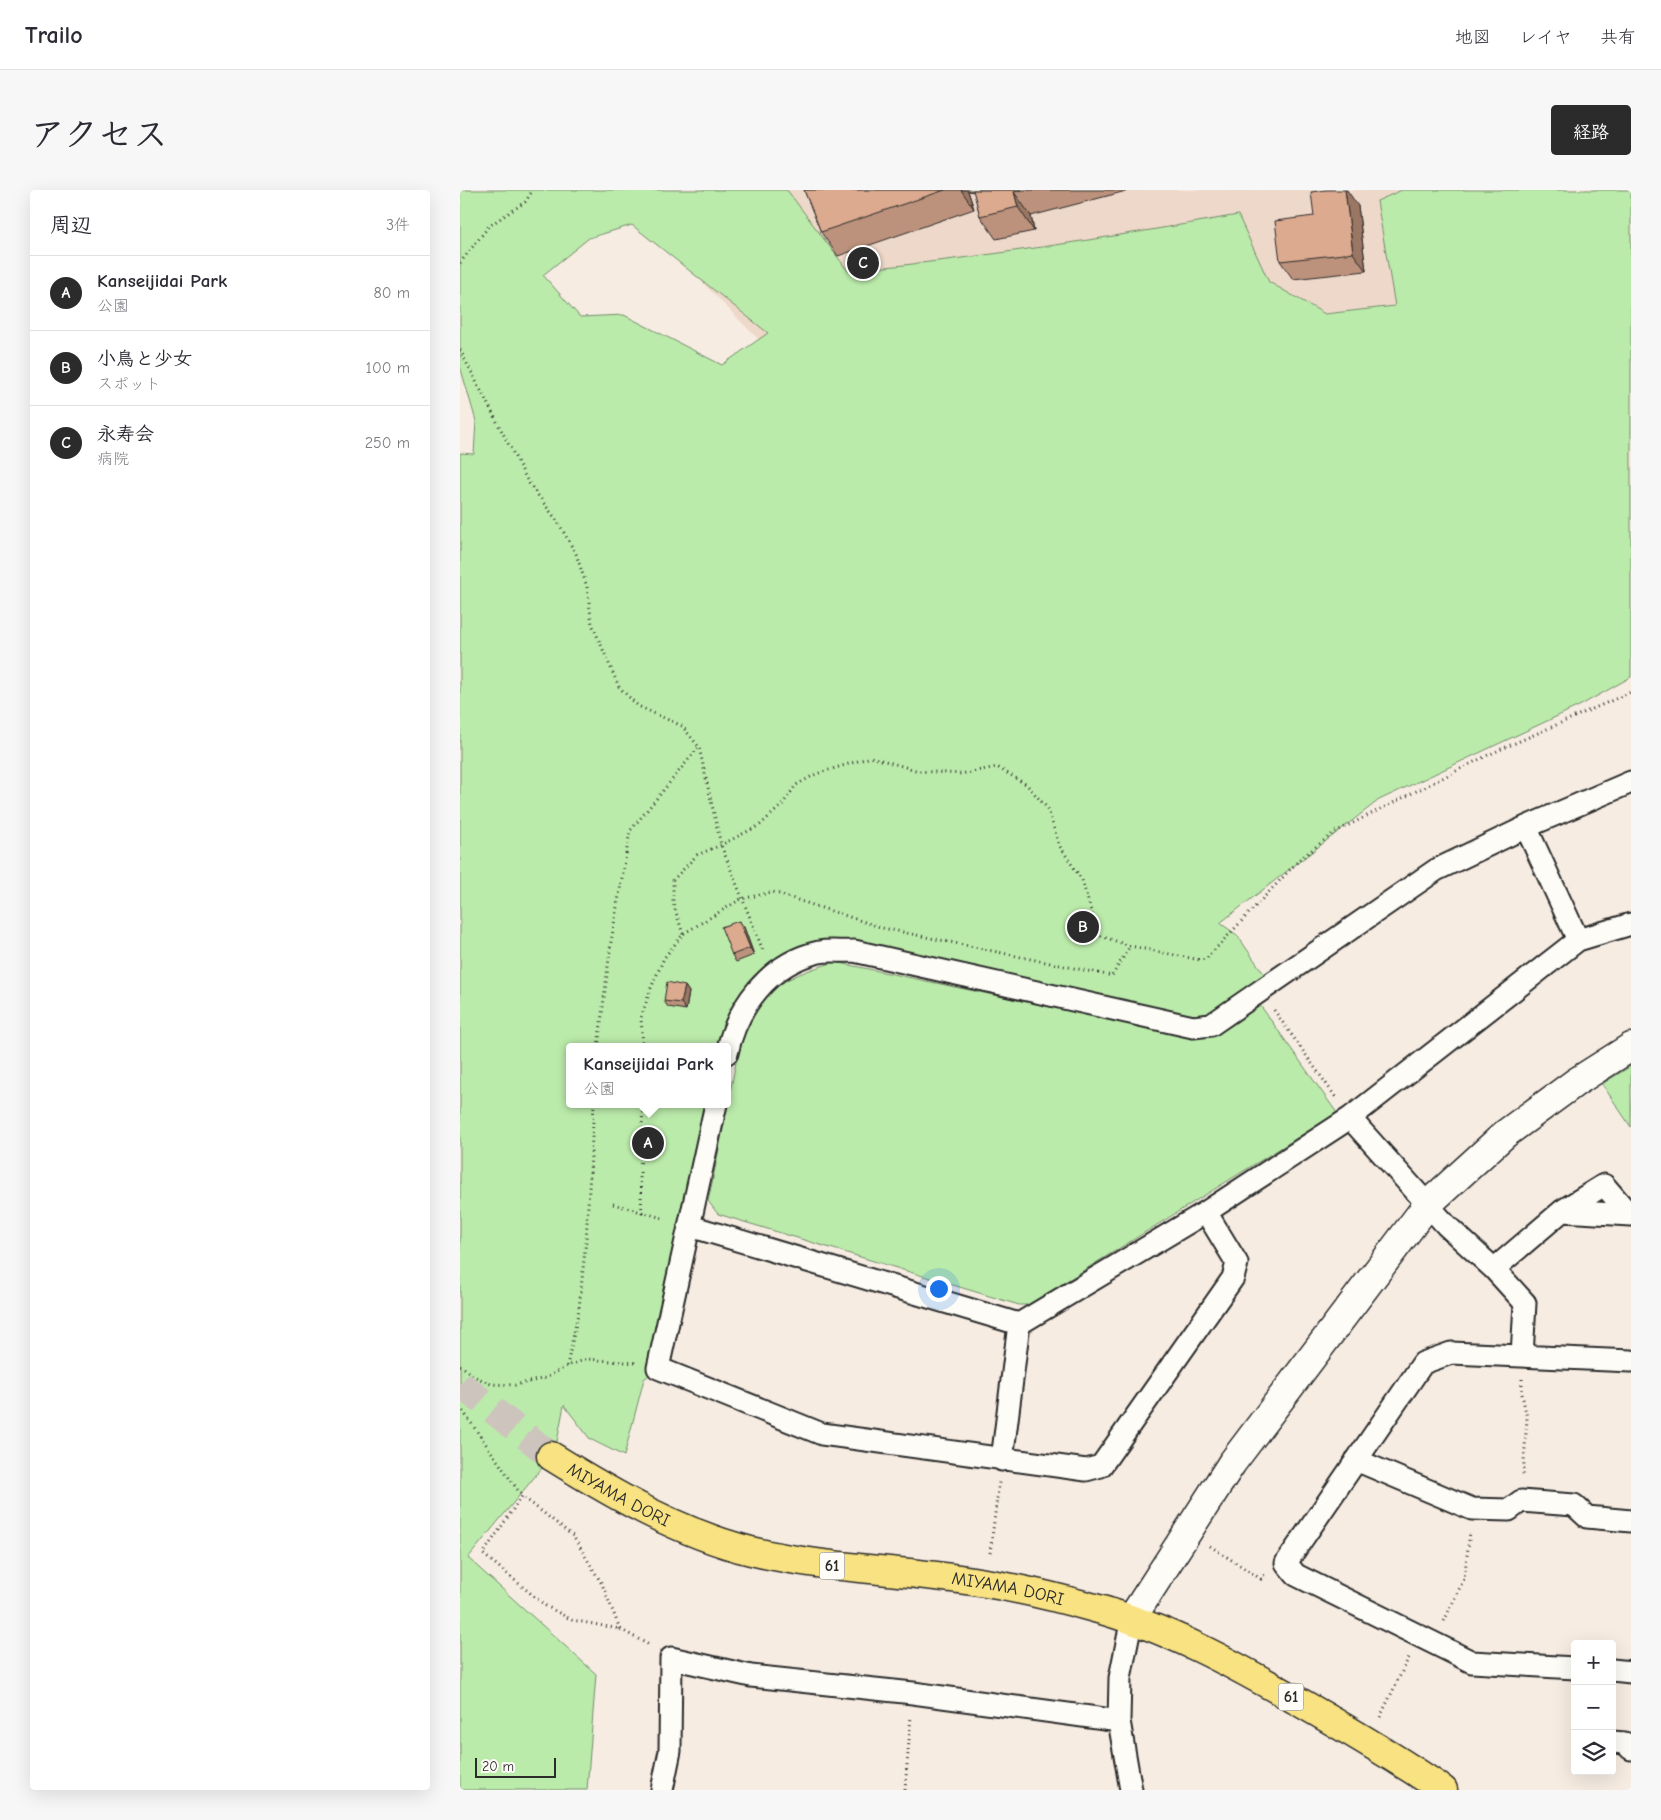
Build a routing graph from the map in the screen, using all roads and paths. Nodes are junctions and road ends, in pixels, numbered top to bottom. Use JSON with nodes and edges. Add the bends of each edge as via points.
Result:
{"nodes":[{"id":1,"x":534,"y":190,"type":"edge"},
{"id":2,"x":460,"y":263,"type":"edge"},
{"id":3,"x":460,"y":350,"type":"edge"},
{"id":4,"x":1631,"y":692,"type":"edge"},
{"id":5,"x":699,"y":747,"type":"junction"},
{"id":6,"x":1631,"y":782,"type":"edge"},
{"id":7,"x":1526,"y":827,"type":"junction"},
{"id":8,"x":721,"y":845,"type":"junction"},
{"id":9,"x":1631,"y":924,"type":"edge"},
{"id":10,"x":683,"y":934,"type":"dead end"},
{"id":11,"x":1578,"y":940,"type":"junction"},
{"id":12,"x":773,"y":974,"type":"junction"},
{"id":13,"x":1273,"y":1008,"type":"dead end"},
{"id":14,"x":598,"y":1043,"type":"edge"},
{"id":15,"x":729,"y":1043,"type":"edge"},
{"id":16,"x":1631,"y":1047,"type":"edge"},
{"id":17,"x":594,"y":1108,"type":"edge"},
{"id":18,"x":644,"y":1108,"type":"edge"},
{"id":19,"x":715,"y":1108,"type":"edge"},
{"id":20,"x":1346,"y":1113,"type":"junction"},
{"id":21,"x":613,"y":1204,"type":"dead end"},
{"id":22,"x":1428,"y":1204,"type":"junction"},
{"id":23,"x":1562,"y":1211,"type":"junction"},
{"id":24,"x":1206,"y":1212,"type":"junction"},
{"id":25,"x":642,"y":1213,"type":"junction"},
{"id":26,"x":1630,"y":1215,"type":"edge"},
{"id":27,"x":690,"y":1226,"type":"junction"},
{"id":28,"x":1494,"y":1269,"type":"junction"},
{"id":29,"x":1019,"y":1324,"type":"junction"},
{"id":30,"x":1522,"y":1356,"type":"junction"},
{"id":31,"x":623,"y":1360,"type":"dead end"},
{"id":32,"x":1631,"y":1361,"type":"edge"},
{"id":33,"x":460,"y":1365,"type":"edge"},
{"id":34,"x":567,"y":1366,"type":"junction"},
{"id":35,"x":460,"y":1407,"type":"edge"},
{"id":36,"x":551,"y":1456,"type":"tunnel mouth"},
{"id":37,"x":1002,"y":1460,"type":"junction"},
{"id":38,"x":1356,"y":1460,"type":"junction"},
{"id":39,"x":522,"y":1496,"type":"junction"},
{"id":40,"x":1521,"y":1501,"type":"junction"},
{"id":41,"x":1472,"y":1509,"type":"junction"},
{"id":42,"x":1631,"y":1520,"type":"edge"},
{"id":43,"x":1209,"y":1545,"type":"dead end"},
{"id":44,"x":990,"y":1553,"type":"dead end"},
{"id":45,"x":1261,"y":1579,"type":"dead end"},
{"id":46,"x":1132,"y":1618,"type":"junction"},
{"id":47,"x":620,"y":1629,"type":"junction"},
{"id":48,"x":1433,"y":1643,"type":"junction"},
{"id":49,"x":670,"y":1658,"type":"junction"},
{"id":50,"x":1406,"y":1663,"type":"dead end"},
{"id":51,"x":1571,"y":1668,"type":"edge"},
{"id":52,"x":1616,"y":1670,"type":"edge"},
{"id":53,"x":1631,"y":1672,"type":"edge"},
{"id":54,"x":913,"y":1693,"type":"junction"},
{"id":55,"x":1378,"y":1720,"type":"dead end"},
{"id":56,"x":1119,"y":1721,"type":"junction"},
{"id":57,"x":1616,"y":1742,"type":"edge"},
{"id":58,"x":1631,"y":1749,"type":"edge"},
{"id":59,"x":662,"y":1790,"type":"edge"},
{"id":60,"x":905,"y":1790,"type":"edge"},
{"id":61,"x":1131,"y":1790,"type":"edge"},
{"id":62,"x":1443,"y":1790,"type":"edge"}],
"edges":[{"from":1,"to":2,"type":"path","via":[[526,202],[489,226]]},
{"from":3,"to":5,"type":"path","via":[[528,482],[558,522],[576,554],[587,587],[592,624],[619,687],[638,706],[682,726]]},
{"from":4,"to":8,"type":"path","via":[[1488,755],[1335,832],[1300,859],[1206,959],[1130,946],[1098,935],[1082,880],[1059,844],[1048,809],[1027,785],[997,767],[961,774],[919,771],[871,757],[844,764],[796,785],[782,805],[760,825]]},
{"from":5,"to":8,"type":"path"},
{"from":5,"to":14,"type":"path","via":[[630,831]]},
{"from":6,"to":7,"type":"street"},
{"from":7,"to":11,"type":"street"},
{"from":7,"to":12,"type":"street","via":[[1436,870],[1211,1026],[1191,1026],[854,951],[819,952]]},
{"from":8,"to":10,"type":"path","via":[[697,855],[673,880],[673,903]]},
{"from":8,"to":12,"type":"path"},
{"from":9,"to":11,"type":"street"},
{"from":11,"to":20,"type":"street"},
{"from":12,"to":15,"type":"street","via":[[747,1001]]},
{"from":13,"to":20,"type":"path"},
{"from":16,"to":22,"type":"street","via":[[1505,1134]]},
{"from":17,"to":34,"type":"path","via":[[579,1309]]},
{"from":18,"to":25,"type":"path","via":[[640,1177]]},
{"from":19,"to":27,"type":"street"},
{"from":20,"to":22,"type":"street"},
{"from":20,"to":24,"type":"street"},
{"from":21,"to":25,"type":"path"},
{"from":22,"to":28,"type":"street"},
{"from":22,"to":46,"type":"street","via":[[1232,1463]]},
{"from":23,"to":26,"type":"street"},
{"from":23,"to":26,"type":"street","via":[[1604,1185]]},
{"from":23,"to":28,"type":"street"},
{"from":24,"to":29,"type":"street"},
{"from":24,"to":37,"type":"street","via":[[1237,1263],[1233,1278],[1101,1466],[1086,1470]]},
{"from":25,"to":27,"type":"path"},
{"from":27,"to":29,"type":"street"},
{"from":27,"to":37,"type":"street","via":[[658,1368],[822,1434]]},
{"from":28,"to":30,"type":"street","via":[[1525,1303]]},
{"from":29,"to":37,"type":"street"},
{"from":30,"to":32,"type":"street"},
{"from":30,"to":38,"type":"street","via":[[1451,1353],[1423,1363]]},
{"from":30,"to":40,"type":"path","via":[[1522,1394],[1527,1418]]},
{"from":31,"to":34,"type":"path","via":[[587,1360]]},
{"from":33,"to":34,"type":"path","via":[[491,1384],[515,1385],[546,1378]]},
{"from":35,"to":39,"type":"path"},
{"from":36,"to":46,"type":"main road","name":"MIYAMA DORI","number":"61","via":[[618,1498],[682,1528],[751,1551],[836,1566],[971,1580],[1025,1590]]},
{"from":37,"to":44,"type":"path"},
{"from":38,"to":41,"type":"street"},
{"from":38,"to":48,"type":"street","via":[[1286,1563],[1296,1575]]},
{"from":39,"to":47,"type":"path","via":[[573,1536],[602,1584]]},
{"from":39,"to":47,"type":"path","via":[[483,1554],[546,1606],[572,1620]]},
{"from":40,"to":41,"type":"street","via":[[1510,1510]]},
{"from":40,"to":42,"type":"street","via":[[1574,1505],[1587,1517]]},
{"from":41,"to":48,"type":"path","via":[[1464,1580]]},
{"from":43,"to":45,"type":"path"},
{"from":46,"to":56,"type":"street","via":[[1120,1678]]},
{"from":46,"to":62,"type":"main road","name":"MIYAMA DORI","number":"61","via":[[1236,1666]]},
{"from":47,"to":49,"type":"path"},
{"from":48,"to":51,"type":"street","via":[[1472,1662]]},
{"from":49,"to":54,"type":"street","via":[[751,1676]]},
{"from":49,"to":59,"type":"street","via":[[670,1751]]},
{"from":50,"to":55,"type":"path"},
{"from":52,"to":53,"type":"street"},
{"from":54,"to":56,"type":"street"},
{"from":54,"to":60,"type":"path"},
{"from":56,"to":61,"type":"street"},
{"from":57,"to":58,"type":"street","via":[[1624,1743]]}]}
